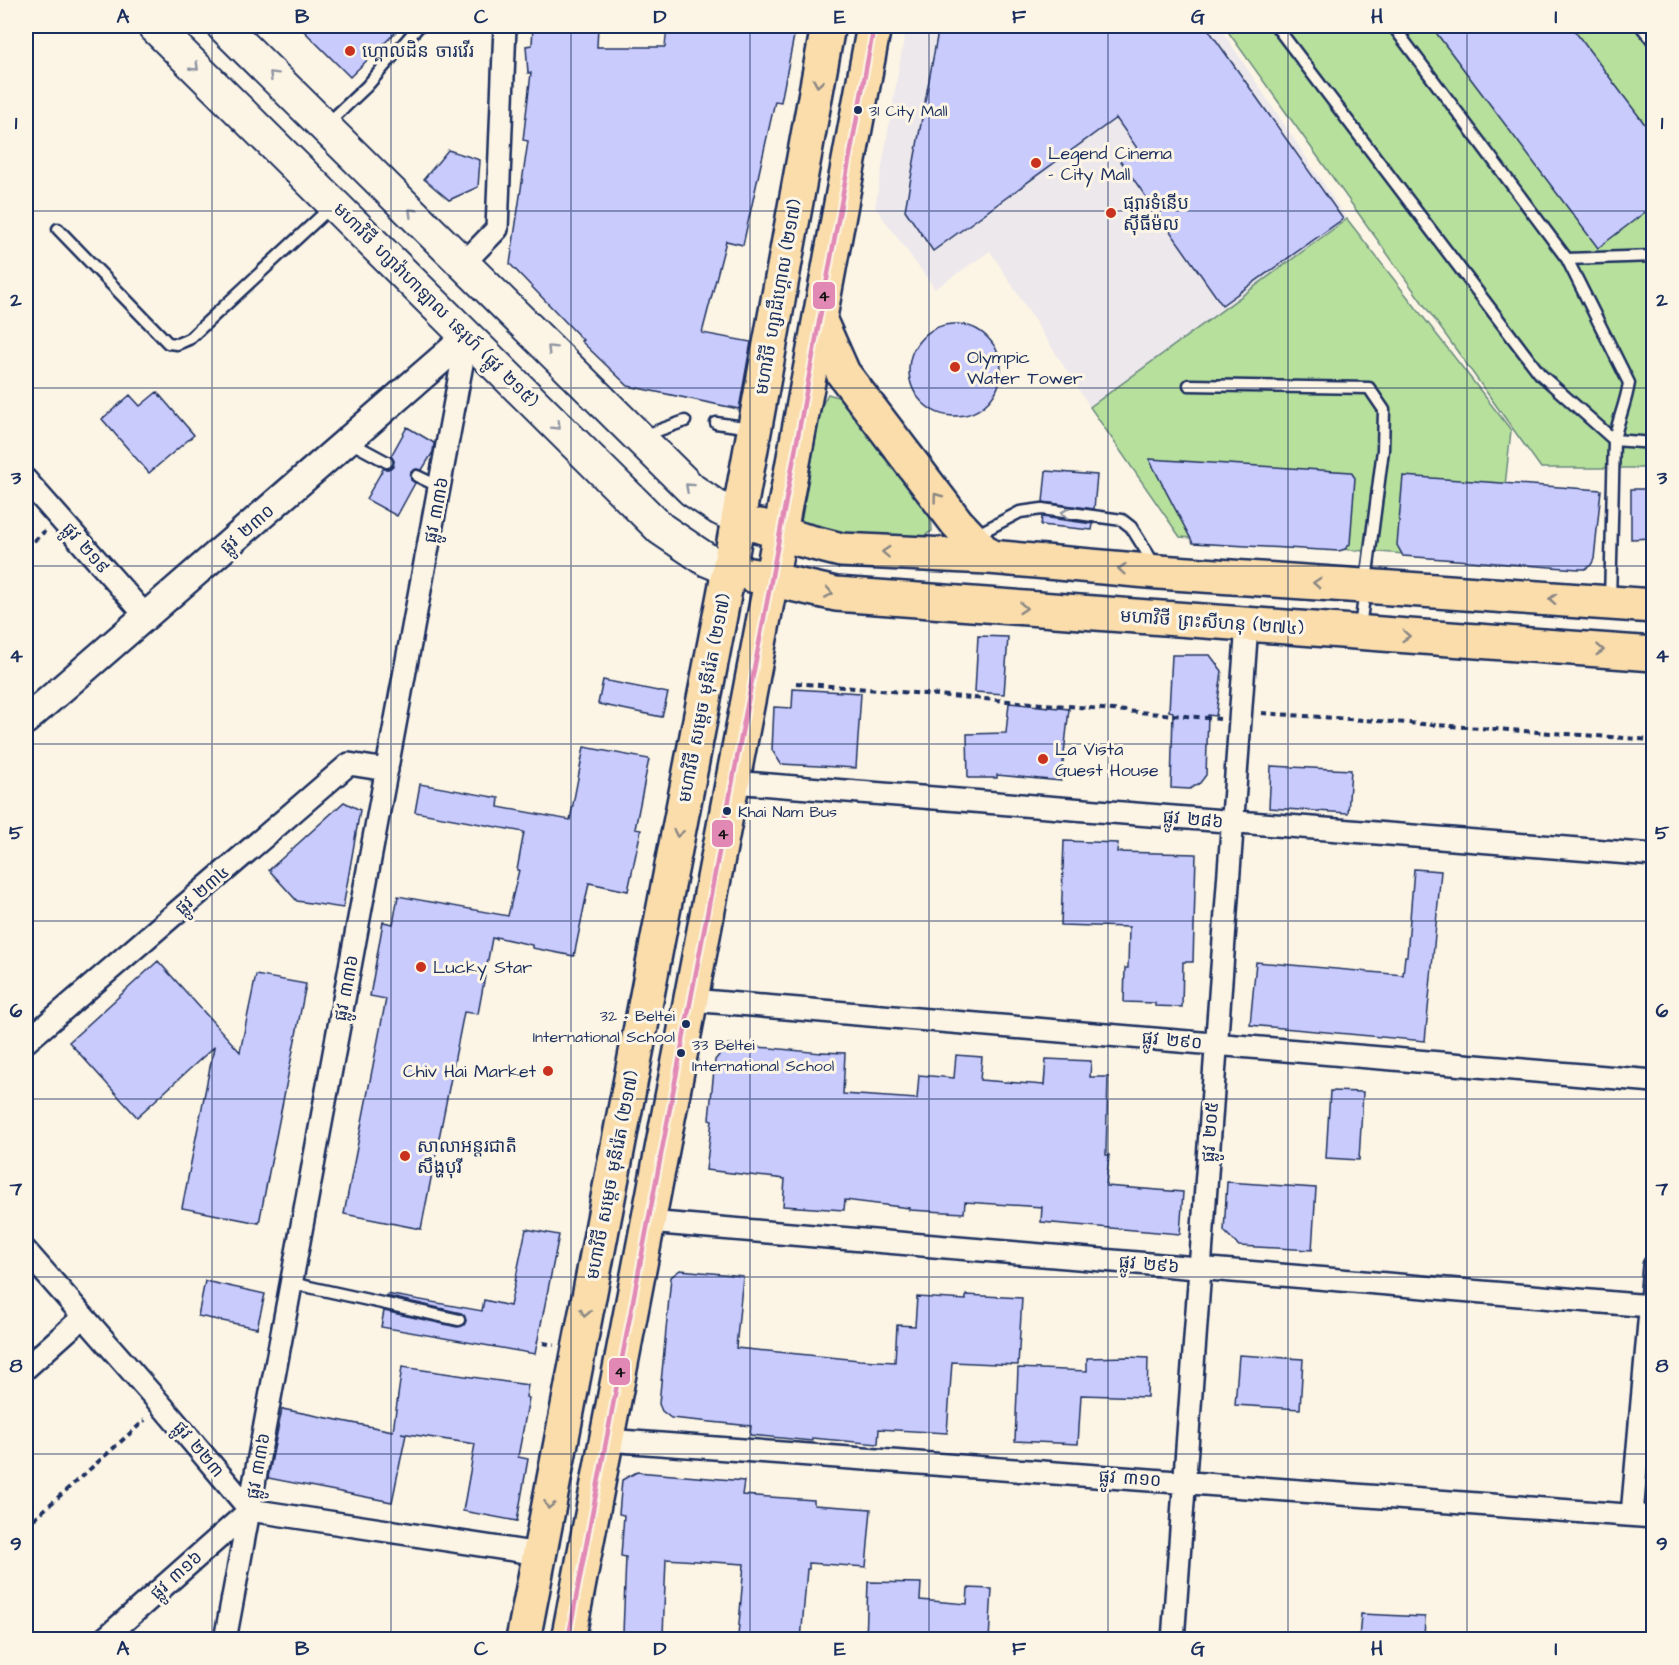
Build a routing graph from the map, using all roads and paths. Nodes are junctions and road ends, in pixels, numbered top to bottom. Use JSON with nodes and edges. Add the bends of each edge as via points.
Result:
{"nodes":[{"id":1,"x":154,"y":26,"type":"edge"},
{"id":2,"x":223,"y":26,"type":"edge"},
{"id":3,"x":419,"y":26,"type":"edge"},
{"id":4,"x":505,"y":26,"type":"edge"},
{"id":5,"x":828,"y":26,"type":"edge"},
{"id":6,"x":874,"y":26,"type":"edge"},
{"id":7,"x":1276,"y":26,"type":"edge"},
{"id":8,"x":1410,"y":26,"type":"edge"},
{"id":9,"x":1641,"y":26,"type":"edge"},
{"id":10,"x":1396,"y":30,"type":"edge"},
{"id":11,"x":1653,"y":42,"type":"edge"},
{"id":12,"x":325,"y":126,"type":"junction"},
{"id":13,"x":334,"y":204,"type":"junction"},
{"id":14,"x":58,"y":229,"type":"dead end"},
{"id":15,"x":1653,"y":256,"type":"edge"},
{"id":16,"x":1567,"y":259,"type":"junction"},
{"id":17,"x":464,"y":263,"type":"junction"},
{"id":18,"x":820,"y":321,"type":"junction"},
{"id":19,"x":468,"y":337,"type":"junction"},
{"id":20,"x":1189,"y":385,"type":"dead end"},
{"id":21,"x":685,"y":421,"type":"dead end"},
{"id":22,"x":716,"y":423,"type":"dead end"},
{"id":23,"x":754,"y":428,"type":"junction"},
{"id":24,"x":1614,"y":440,"type":"junction"},
{"id":25,"x":348,"y":441,"type":"junction"},
{"id":26,"x":643,"y":441,"type":"junction"},
{"id":27,"x":1653,"y":443,"type":"edge"},
{"id":28,"x":387,"y":462,"type":"dead end"},
{"id":29,"x":417,"y":476,"type":"dead end"},
{"id":30,"x":26,"y":480,"type":"edge"},
{"id":31,"x":440,"y":487,"type":"junction"},
{"id":32,"x":738,"y":518,"type":"junction"},
{"id":33,"x":780,"y":533,"type":"junction"},
{"id":34,"x":962,"y":548,"type":"junction"},
{"id":35,"x":729,"y":569,"type":"junction"},
{"id":36,"x":1159,"y":572,"type":"junction"},
{"id":37,"x":771,"y":581,"type":"junction"},
{"id":38,"x":1364,"y":586,"type":"junction"},
{"id":39,"x":1610,"y":603,"type":"junction"},
{"id":40,"x":1653,"y":606,"type":"edge"},
{"id":41,"x":146,"y":616,"type":"junction"},
{"id":42,"x":1247,"y":624,"type":"junction"},
{"id":43,"x":1359,"y":632,"type":"junction"},
{"id":44,"x":1653,"y":654,"type":"edge"},
{"id":45,"x":796,"y":683,"type":"dead end"},
{"id":46,"x":1240,"y":716,"type":"junction"},
{"id":47,"x":26,"y":720,"type":"edge"},
{"id":48,"x":1653,"y":740,"type":"edge"},
{"id":49,"x":387,"y":770,"type":"junction"},
{"id":50,"x":732,"y":782,"type":"junction"},
{"id":51,"x":1233,"y":822,"type":"junction"},
{"id":52,"x":1653,"y":855,"type":"edge"},
{"id":53,"x":691,"y":1000,"type":"junction"},
{"id":54,"x":26,"y":1042,"type":"edge"},
{"id":55,"x":1216,"y":1044,"type":"junction"},
{"id":56,"x":1653,"y":1081,"type":"edge"},
{"id":57,"x":648,"y":1222,"type":"junction"},
{"id":58,"x":26,"y":1251,"type":"edge"},
{"id":59,"x":1653,"y":1266,"type":"edge"},
{"id":60,"x":1200,"y":1269,"type":"junction"},
{"id":61,"x":291,"y":1283,"type":"junction"},
{"id":62,"x":1650,"y":1306,"type":"junction"},
{"id":63,"x":83,"y":1317,"type":"junction"},
{"id":64,"x":459,"y":1320,"type":"dead end"},
{"id":65,"x":26,"y":1368,"type":"edge"},
{"id":66,"x":162,"y":1406,"type":"junction"},
{"id":67,"x":606,"y":1440,"type":"junction"},
{"id":68,"x":1184,"y":1482,"type":"junction"},
{"id":69,"x":250,"y":1509,"type":"junction"},
{"id":70,"x":1643,"y":1516,"type":"edge"},
{"id":71,"x":26,"y":1526,"type":"edge"},
{"id":72,"x":539,"y":1554,"type":"junction"},
{"id":73,"x":103,"y":1640,"type":"edge"},
{"id":74,"x":225,"y":1640,"type":"edge"},
{"id":75,"x":523,"y":1640,"type":"edge"},
{"id":76,"x":568,"y":1640,"type":"edge"},
{"id":77,"x":1173,"y":1640,"type":"edge"}],
"edges":[{"from":1,"to":13,"type":"main road","name":"មហាវិថី ហ្សាវ៉ាហាឡាល នេរុហ៍ (ផ្លូវ ២១៥)","one_way":true},
{"from":12,"to":2,"type":"main road","one_way":true},
{"from":3,"to":12,"type":"lane","via":[[368,86]]},
{"from":4,"to":17,"type":"street","via":[[497,229]]},
{"from":5,"to":23,"type":"main road","name":"មហាវិថី ហ្សាដឹហ្គោល (២១៧)","one_way":true},
{"from":6,"to":18,"type":"main road"},
{"from":7,"to":24,"type":"lane","via":[[1540,374]]},
{"from":8,"to":10,"type":"lane"},
{"from":9,"to":11,"type":"lane"},
{"from":10,"to":16,"type":"lane"},
{"from":17,"to":12,"type":"main road","one_way":true},
{"from":13,"to":14,"type":"lane","via":[[189,339],[177,344],[168,343]]},
{"from":13,"to":19,"type":"main road","name":"មហាវិថី ហ្សាវ៉ាហាឡាល នេរុហ៍ (ផ្លូវ ២១៥)"},
{"from":15,"to":16,"type":"lane"},
{"from":16,"to":24,"type":"lane","via":[[1629,384]]},
{"from":26,"to":17,"type":"main road","one_way":true},
{"from":18,"to":33,"type":"main road"},
{"from":34,"to":18,"type":"main road","one_way":true,"via":[[843,373]]},
{"from":19,"to":25,"type":"street","name":"ផ្លូវ ២៣០"},
{"from":19,"to":31,"type":"street","name":"ផ្លូវ ៣៣៦"},
{"from":19,"to":35,"type":"main road","name":"មហាវិថី ហ្សាវ៉ាហាឡាល នេរុហ៍ (ផ្លូវ ២១៥)","one_way":true,"via":[[661,529],[707,560]]},
{"from":20,"to":38,"type":"lane","via":[[1369,388],[1384,410],[1383,450]]},
{"from":21,"to":26,"type":"lane","via":[[654,432]]},
{"from":22,"to":23,"type":"lane"},
{"from":23,"to":32,"type":"main road","name":"មហាវិថី ហ្សាដឹហ្គោល (២១៧)"},
{"from":24,"to":27,"type":"lane"},
{"from":24,"to":39,"type":"lane"},
{"from":25,"to":28,"type":"lane"},
{"from":25,"to":41,"type":"street","name":"ផ្លូវ ២៣០"},
{"from":32,"to":26,"type":"main road","one_way":true,"via":[[692,490]]},
{"from":29,"to":31,"type":"lane"},
{"from":30,"to":41,"type":"street","name":"ផ្លូវ ២១៩"},
{"from":31,"to":49,"type":"street","name":"ផ្លូវ ៣៣៦"},
{"from":32,"to":33,"type":"main road"},
{"from":32,"to":35,"type":"main road","name":"មហាវិថី ហ្សាដឹហ្គោល (២១៧)"},
{"from":34,"to":33,"type":"main road","one_way":true,"via":[[841,550]]},
{"from":33,"to":37,"type":"main road"},
{"from":36,"to":34,"type":"main road","one_way":true},
{"from":36,"to":34,"type":"lane","one_way":true,"via":[[1131,527],[1122,520],[1042,509],[1020,512]]},
{"from":35,"to":37,"type":"main road","name":"មហាវិថី ព្រះសីហនុ (២៧៤)"},
{"from":35,"to":72,"type":"main road","name":"មហាវិថី សម្តេច មុនីរ៉េត (២១៧)","one_way":true},
{"from":38,"to":36,"type":"main road","one_way":true},
{"from":37,"to":42,"type":"main road","name":"មហាវិថី ព្រះសីហនុ (២៧៤)","one_way":true,"via":[[836,594]]},
{"from":37,"to":50,"type":"main road"},
{"from":39,"to":38,"type":"main road","one_way":true},
{"from":38,"to":43,"type":"lane"},
{"from":39,"to":40,"type":"main road"},
{"from":41,"to":47,"type":"street","name":"ផ្លូវ ២៣០"},
{"from":42,"to":43,"type":"main road","name":"មហាវិថី ព្រះសីហនុ (២៧៤)"},
{"from":42,"to":46,"type":"street","name":"ផ្លូវ ២០៥"},
{"from":43,"to":44,"type":"main road","name":"មហាវិថី ព្រះសីហនុ (២៧៤)","one_way":true},
{"from":45,"to":46,"type":"path"},
{"from":46,"to":48,"type":"path"},
{"from":46,"to":51,"type":"street","name":"ផ្លូវ ២០៥"},
{"from":49,"to":54,"type":"street","name":"ផ្លូវ ២៣៤","via":[[349,764]]},
{"from":49,"to":61,"type":"street","name":"ផ្លូវ ៣៣៦"},
{"from":50,"to":51,"type":"street","name":"ផ្លូវ ២៨៦"},
{"from":50,"to":53,"type":"main road"},
{"from":51,"to":52,"type":"street","name":"ផ្លូវ ២៨៦"},
{"from":51,"to":55,"type":"street","name":"ផ្លូវ ២០៥"},
{"from":53,"to":55,"type":"street","name":"ផ្លូវ ២៩០"},
{"from":53,"to":57,"type":"main road"},
{"from":55,"to":56,"type":"street","name":"ផ្លូវ ២៩០"},
{"from":55,"to":60,"type":"street","name":"ផ្លូវ ២០៥"},
{"from":57,"to":60,"type":"street","name":"ផ្លូវ ២៩៦"},
{"from":57,"to":67,"type":"main road"},
{"from":58,"to":63,"type":"street","name":"ផ្លូវ ២២៣"},
{"from":59,"to":62,"type":"street"},
{"from":60,"to":62,"type":"street","name":"ផ្លូវ ២៩៦"},
{"from":60,"to":68,"type":"street","name":"ផ្លូវ ២០៥"},
{"from":61,"to":64,"type":"lane"},
{"from":61,"to":69,"type":"street","name":"ផ្លូវ ៣៣៦"},
{"from":62,"to":70,"type":"street"},
{"from":63,"to":65,"type":"street"},
{"from":63,"to":66,"type":"street","name":"ផ្លូវ ២២៣"},
{"from":66,"to":69,"type":"street","name":"ផ្លូវ ២២៣"},
{"from":66,"to":71,"type":"path"},
{"from":67,"to":68,"type":"street","name":"ផ្លូវ ៣១០"},
{"from":67,"to":76,"type":"main road"},
{"from":68,"to":70,"type":"street","name":"ផ្លូវ ៣១០"},
{"from":68,"to":77,"type":"street","name":"ផ្លូវ ២០៥"},
{"from":69,"to":72,"type":"street"},
{"from":69,"to":73,"type":"street","name":"ផ្លូវ ៣១៦"},
{"from":69,"to":74,"type":"street","name":"ផ្លូវ ៣៣៦"},
{"from":72,"to":75,"type":"main road","name":"មហាវិថី សម្តេច មុនីរ៉េត (២១៧)"}]}
